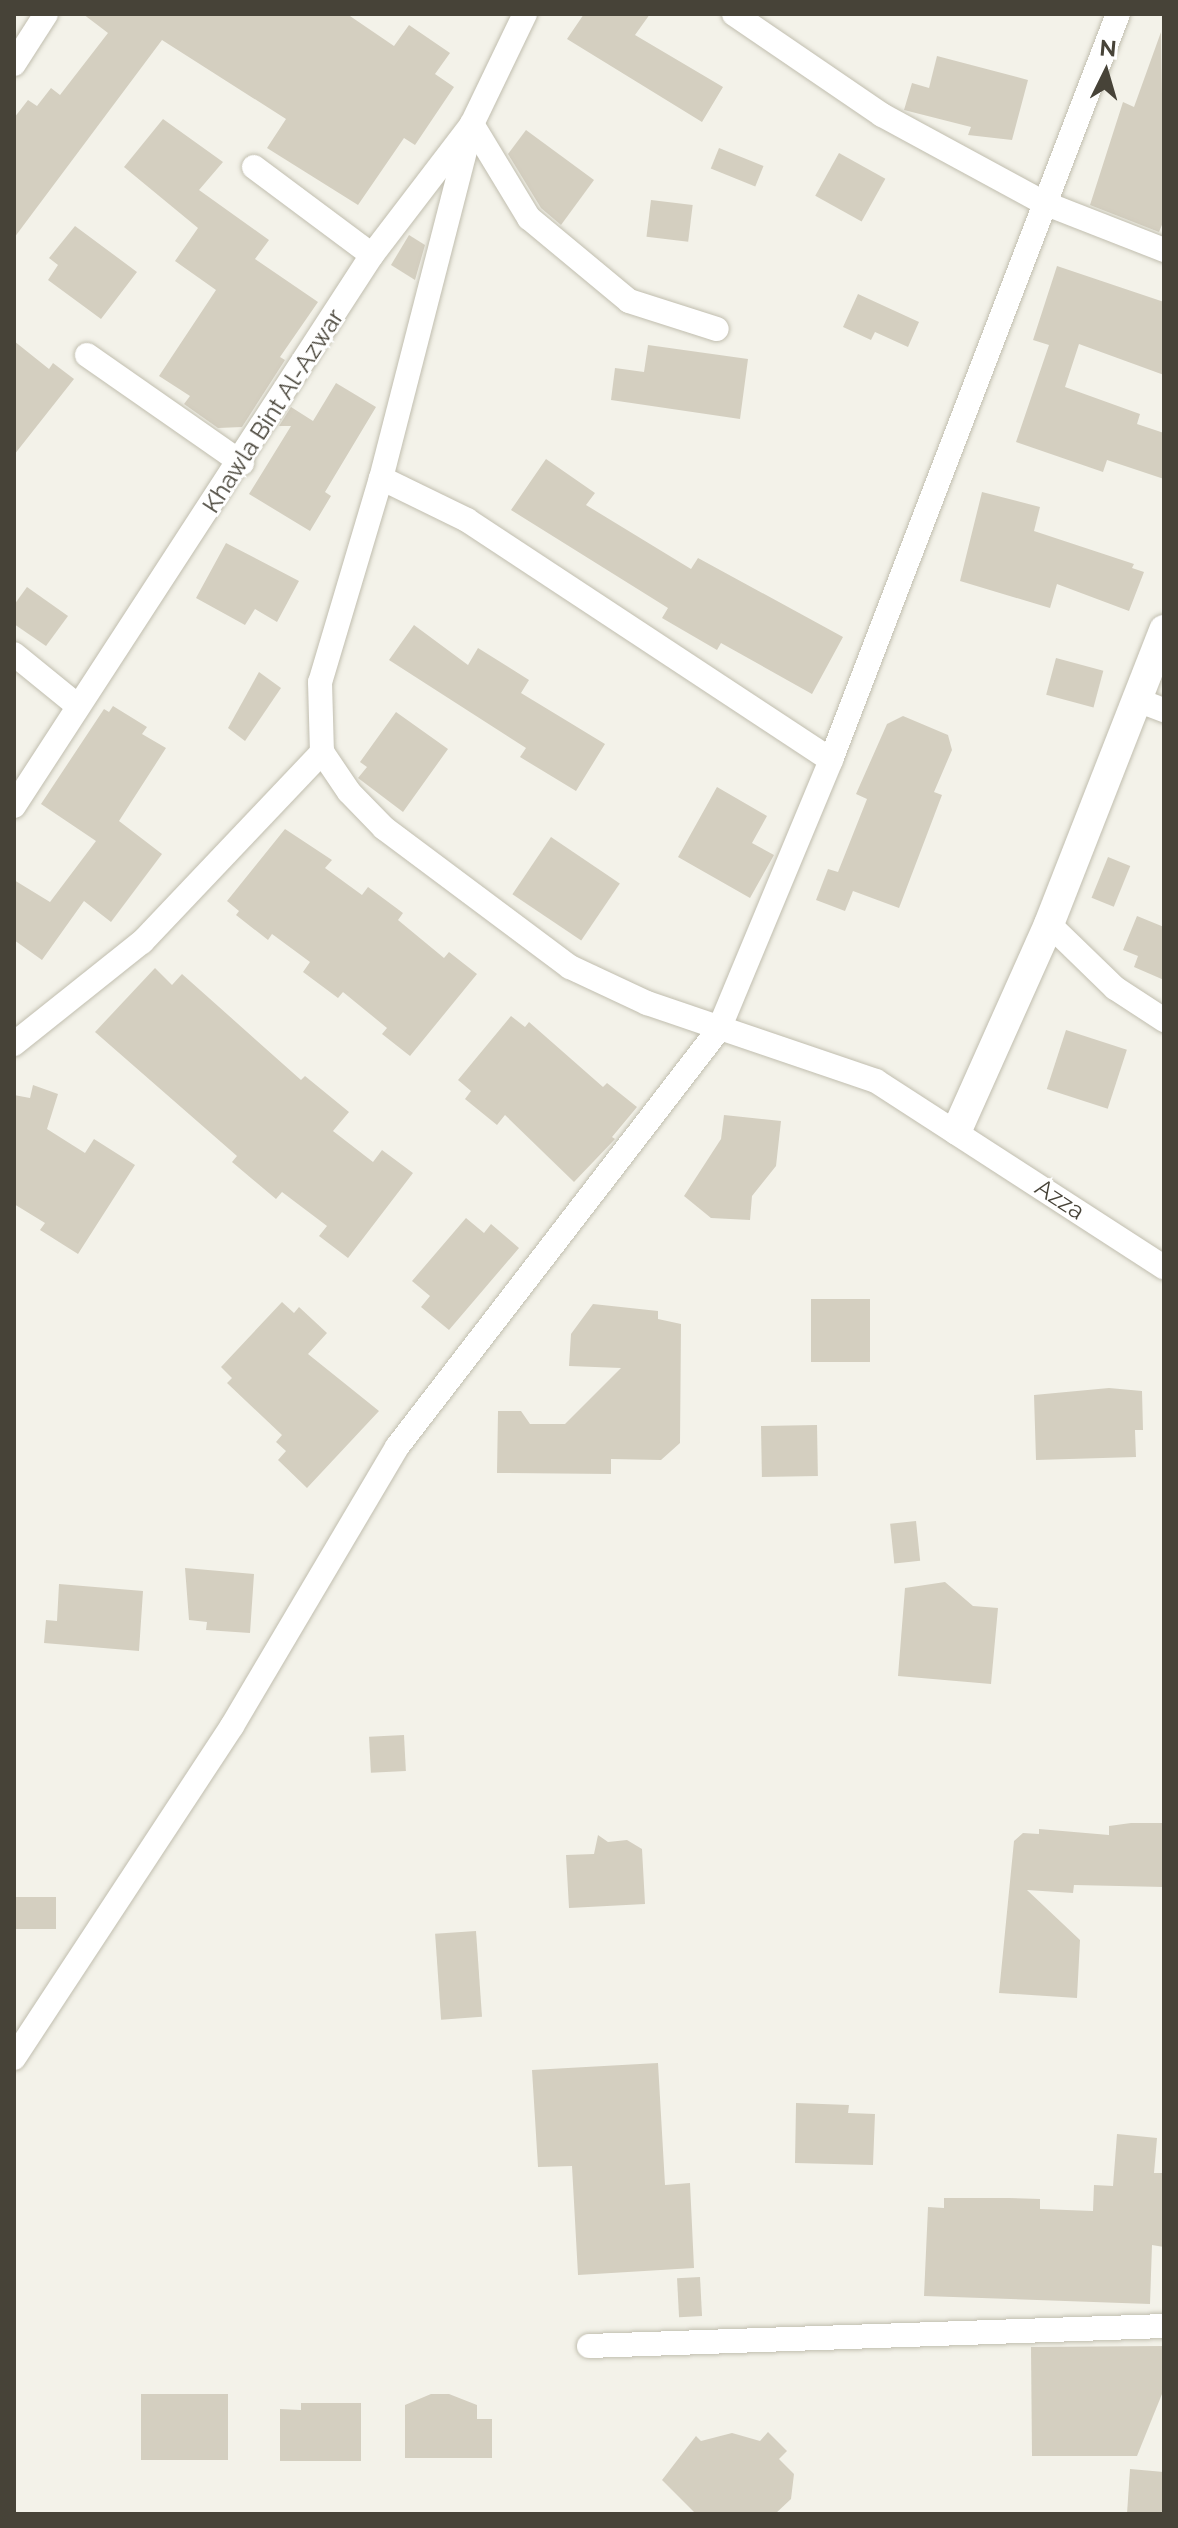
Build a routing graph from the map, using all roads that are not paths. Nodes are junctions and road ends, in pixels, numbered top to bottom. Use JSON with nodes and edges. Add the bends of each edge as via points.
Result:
{"nodes":[{"id":1,"x":46,"y":14,"type":"edge"},
{"id":2,"x":525,"y":14,"type":"edge"},
{"id":3,"x":734,"y":14,"type":"edge"},
{"id":4,"x":1118,"y":14,"type":"edge"},
{"id":5,"x":14,"y":64,"type":"edge"},
{"id":6,"x":472,"y":124,"type":"junction"},
{"id":7,"x":254,"y":167,"type":"dead end"},
{"id":8,"x":1044,"y":203,"type":"junction"},
{"id":9,"x":1164,"y":250,"type":"edge"},
{"id":10,"x":372,"y":255,"type":"junction"},
{"id":11,"x":717,"y":329,"type":"dead end"},
{"id":12,"x":87,"y":355,"type":"dead end"},
{"id":13,"x":242,"y":463,"type":"junction"},
{"id":14,"x":381,"y":478,"type":"junction"},
{"id":15,"x":1164,"y":630,"type":"edge"},
{"id":16,"x":14,"y":654,"type":"edge"},
{"id":17,"x":1152,"y":705,"type":"edge"},
{"id":18,"x":78,"y":706,"type":"junction"},
{"id":19,"x":322,"y":752,"type":"junction"},
{"id":20,"x":831,"y":760,"type":"junction"},
{"id":21,"x":14,"y":806,"type":"edge"},
{"id":22,"x":1049,"y":924,"type":"junction"},
{"id":23,"x":1164,"y":1020,"type":"edge"},
{"id":24,"x":719,"y":1029,"type":"junction"},
{"id":25,"x":14,"y":1044,"type":"edge"},
{"id":26,"x":957,"y":1130,"type":"junction"},
{"id":27,"x":1164,"y":1267,"type":"edge"},
{"id":28,"x":14,"y":2058,"type":"edge"},
{"id":29,"x":1164,"y":2326,"type":"edge"},
{"id":30,"x":589,"y":2346,"type":"dead end"}],
"edges":[{"from":1,"to":5,"type":"street"},
{"from":2,"to":6,"type":"street","name":"Khawla Bint Al-Azwar"},
{"from":3,"to":8,"type":"street","via":[[882,115]]},
{"from":4,"to":8,"type":"street"},
{"from":6,"to":10,"type":"street","name":"Khawla Bint Al-Azwar"},
{"from":6,"to":11,"type":"street","via":[[529,218],[629,301]]},
{"from":6,"to":14,"type":"street"},
{"from":7,"to":10,"type":"street"},
{"from":8,"to":9,"type":"street"},
{"from":8,"to":20,"type":"street"},
{"from":10,"to":13,"type":"street","name":"Khawla Bint Al-Azwar"},
{"from":12,"to":13,"type":"street"},
{"from":13,"to":18,"type":"street","name":"Khawla Bint Al-Azwar"},
{"from":14,"to":19,"type":"street","via":[[320,682]]},
{"from":14,"to":20,"type":"street","via":[[467,520]]},
{"from":15,"to":17,"type":"street"},
{"from":16,"to":18,"type":"street"},
{"from":17,"to":22,"type":"street"},
{"from":18,"to":21,"type":"street","name":"Khawla Bint Al-Azwar"},
{"from":19,"to":24,"type":"street","name":"Azza","via":[[349,792],[384,828],[570,967]]},
{"from":19,"to":25,"type":"street","via":[[142,942]]},
{"from":20,"to":24,"type":"street"},
{"from":22,"to":23,"type":"street","via":[[1115,988]]},
{"from":22,"to":26,"type":"street"},
{"from":24,"to":26,"type":"street","name":"Azza","via":[[876,1081]]},
{"from":24,"to":28,"type":"street","via":[[397,1447],[232,1726]]},
{"from":26,"to":27,"type":"street","name":"Azza"},
{"from":29,"to":30,"type":"street"}]}
